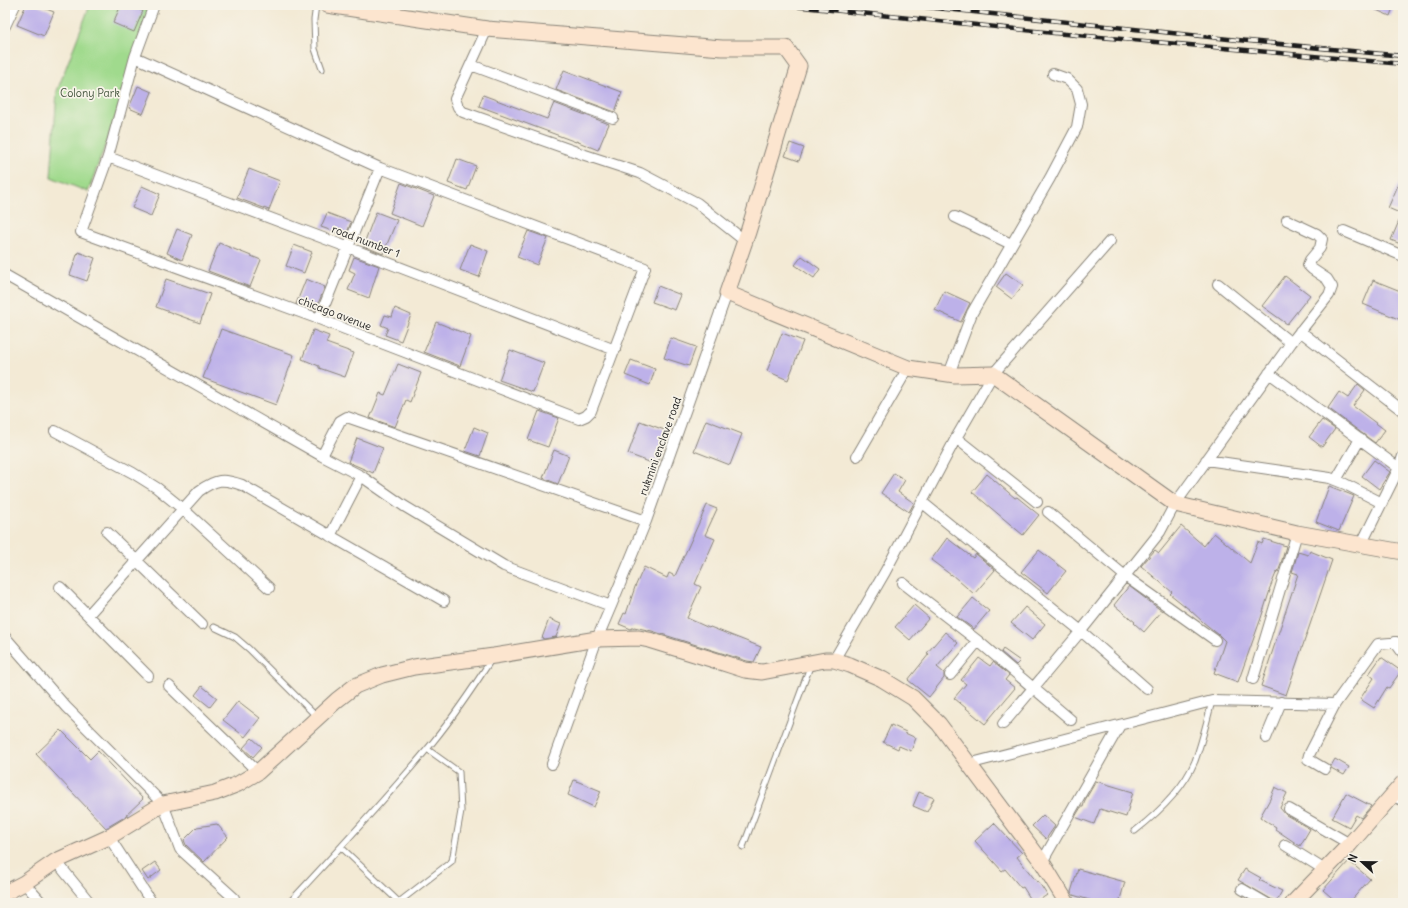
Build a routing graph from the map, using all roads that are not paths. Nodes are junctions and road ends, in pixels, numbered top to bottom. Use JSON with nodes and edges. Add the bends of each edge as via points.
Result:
{"nodes":[{"id":1,"x":15,"y":5,"type":"edge"},
{"id":2,"x":154,"y":5,"type":"edge"},
{"id":3,"x":316,"y":5,"type":"edge"},
{"id":4,"x":327,"y":5,"type":"edge"},
{"id":5,"x":5,"y":26,"type":"edge"},
{"id":6,"x":487,"y":29,"type":"junction"},
{"id":7,"x":135,"y":57,"type":"junction"},
{"id":8,"x":471,"y":65,"type":"junction"},
{"id":9,"x":322,"y":69,"type":"dead end"},
{"id":10,"x":1053,"y":74,"type":"dead end"},
{"id":11,"x":613,"y":118,"type":"dead end"},
{"id":12,"x":108,"y":157,"type":"junction"},
{"id":13,"x":380,"y":168,"type":"junction"},
{"id":14,"x":955,"y":217,"type":"dead end"},
{"id":15,"x":1287,"y":220,"type":"dead end"},
{"id":16,"x":1344,"y":231,"type":"dead end"},
{"id":17,"x":745,"y":241,"type":"junction"},
{"id":18,"x":1110,"y":241,"type":"dead end"},
{"id":19,"x":1011,"y":244,"type":"junction"},
{"id":20,"x":347,"y":247,"type":"junction"},
{"id":21,"x":1403,"y":256,"type":"edge"},
{"id":22,"x":5,"y":275,"type":"edge"},
{"id":23,"x":1218,"y":284,"type":"dead end"},
{"id":24,"x":727,"y":293,"type":"junction"},
{"id":25,"x":319,"y":319,"type":"junction"},
{"id":26,"x":1300,"y":331,"type":"junction"},
{"id":27,"x":1291,"y":343,"type":"junction"},
{"id":28,"x":615,"y":350,"type":"junction"},
{"id":29,"x":908,"y":368,"type":"junction"},
{"id":30,"x":1269,"y":373,"type":"junction"},
{"id":31,"x":949,"y":374,"type":"junction"},
{"id":32,"x":994,"y":374,"type":"junction"},
{"id":33,"x":1403,"y":411,"type":"edge"},
{"id":34,"x":55,"y":430,"type":"dead end"},
{"id":35,"x":956,"y":438,"type":"junction"},
{"id":36,"x":1360,"y":439,"type":"junction"},
{"id":37,"x":322,"y":456,"type":"junction"},
{"id":38,"x":857,"y":456,"type":"dead end"},
{"id":39,"x":1403,"y":456,"type":"edge"},
{"id":40,"x":1206,"y":460,"type":"junction"},
{"id":41,"x":1399,"y":468,"type":"junction"},
{"id":42,"x":361,"y":476,"type":"junction"},
{"id":43,"x":1336,"y":480,"type":"junction"},
{"id":44,"x":1037,"y":502,"type":"dead end"},
{"id":45,"x":922,"y":503,"type":"junction"},
{"id":46,"x":1382,"y":503,"type":"junction"},
{"id":47,"x":1175,"y":504,"type":"junction"},
{"id":48,"x":183,"y":508,"type":"junction"},
{"id":49,"x":1048,"y":512,"type":"dead end"},
{"id":50,"x":646,"y":521,"type":"junction"},
{"id":51,"x":107,"y":532,"type":"dead end"},
{"id":52,"x":1297,"y":533,"type":"junction"},
{"id":53,"x":330,"y":536,"type":"junction"},
{"id":54,"x":1361,"y":545,"type":"junction"},
{"id":55,"x":1403,"y":552,"type":"edge"},
{"id":56,"x":136,"y":561,"type":"junction"},
{"id":57,"x":1125,"y":576,"type":"junction"},
{"id":58,"x":903,"y":583,"type":"dead end"},
{"id":59,"x":60,"y":587,"type":"dead end"},
{"id":60,"x":269,"y":588,"type":"dead end"},
{"id":61,"x":444,"y":601,"type":"dead end"},
{"id":62,"x":611,"y":606,"type":"junction"},
{"id":63,"x":89,"y":614,"type":"junction"},
{"id":64,"x":202,"y":624,"type":"dead end"},
{"id":65,"x":214,"y":627,"type":"dead end"},
{"id":66,"x":1081,"y":630,"type":"junction"},
{"id":67,"x":5,"y":637,"type":"edge"},
{"id":68,"x":597,"y":639,"type":"junction"},
{"id":69,"x":1215,"y":640,"type":"dead end"},
{"id":70,"x":978,"y":641,"type":"junction"},
{"id":71,"x":1399,"y":642,"type":"edge"},
{"id":72,"x":1403,"y":653,"type":"edge"},
{"id":73,"x":494,"y":656,"type":"junction"},
{"id":74,"x":834,"y":660,"type":"junction"},
{"id":75,"x":812,"y":662,"type":"junction"},
{"id":76,"x":950,"y":675,"type":"dead end"},
{"id":77,"x":148,"y":676,"type":"dead end"},
{"id":78,"x":1252,"y":679,"type":"dead end"},
{"id":79,"x":169,"y":686,"type":"dead end"},
{"id":80,"x":1032,"y":689,"type":"junction"},
{"id":81,"x":1147,"y":689,"type":"dead end"},
{"id":82,"x":1212,"y":701,"type":"junction"},
{"id":83,"x":1281,"y":702,"type":"junction"},
{"id":84,"x":1335,"y":704,"type":"junction"},
{"id":85,"x":318,"y":717,"type":"junction"},
{"id":86,"x":1071,"y":720,"type":"dead end"},
{"id":87,"x":1003,"y":724,"type":"dead end"},
{"id":88,"x":1120,"y":725,"type":"junction"},
{"id":89,"x":1266,"y":738,"type":"dead end"},
{"id":90,"x":427,"y":749,"type":"junction"},
{"id":91,"x":552,"y":764,"type":"dead end"},
{"id":92,"x":968,"y":764,"type":"junction"},
{"id":93,"x":1325,"y":769,"type":"dead end"},
{"id":94,"x":258,"y":772,"type":"junction"},
{"id":95,"x":1403,"y":783,"type":"edge"},
{"id":96,"x":1397,"y":798,"type":"edge"},
{"id":97,"x":163,"y":804,"type":"junction"},
{"id":98,"x":1289,"y":809,"type":"dead end"},
{"id":99,"x":1135,"y":831,"type":"dead end"},
{"id":100,"x":109,"y":837,"type":"junction"},
{"id":101,"x":1350,"y":844,"type":"junction"},
{"id":102,"x":1285,"y":846,"type":"dead end"},
{"id":103,"x":341,"y":847,"type":"junction"},
{"id":104,"x":743,"y":847,"type":"dead end"},
{"id":105,"x":56,"y":861,"type":"junction"},
{"id":106,"x":1042,"y":862,"type":"junction"},
{"id":107,"x":1325,"y":870,"type":"junction"},
{"id":108,"x":24,"y":883,"type":"junction"},
{"id":109,"x":1242,"y":889,"type":"dead end"},
{"id":110,"x":5,"y":893,"type":"edge"},
{"id":111,"x":234,"y":898,"type":"dead end"},
{"id":112,"x":399,"y":902,"type":"edge"},
{"id":113,"x":42,"y":903,"type":"edge"},
{"id":114,"x":90,"y":903,"type":"edge"},
{"id":115,"x":152,"y":903,"type":"edge"},
{"id":116,"x":289,"y":903,"type":"edge"},
{"id":117,"x":1067,"y":903,"type":"edge"},
{"id":118,"x":1266,"y":903,"type":"edge"},
{"id":119,"x":1293,"y":903,"type":"edge"}],
"edges":[{"from":1,"to":5,"type":"street"},
{"from":2,"to":7,"type":"street"},
{"from":3,"to":9,"type":"lane","via":[[315,49]]},
{"from":4,"to":6,"type":"street"},
{"from":6,"to":8,"type":"street"},
{"from":6,"to":17,"type":"street","via":[[722,48],[786,48],[799,66]]},
{"from":7,"to":12,"type":"street"},
{"from":7,"to":13,"type":"street"},
{"from":8,"to":11,"type":"street"},
{"from":8,"to":17,"type":"street","via":[[455,99],[463,112],[640,173],[697,203]]},
{"from":10,"to":19,"type":"street","via":[[1067,79],[1077,88],[1081,104],[1077,127]]},
{"from":12,"to":20,"type":"street","name":"road number 1"},
{"from":12,"to":25,"type":"street","name":"chicago avenue","via":[[81,232]]},
{"from":13,"to":20,"type":"street"},
{"from":13,"to":28,"type":"street","via":[[645,268]]},
{"from":14,"to":19,"type":"street"},
{"from":15,"to":26,"type":"street","via":[[1317,234],[1322,239],[1320,248],[1308,265],[1327,279],[1332,287],[1329,295]]},
{"from":16,"to":21,"type":"street"},
{"from":17,"to":24,"type":"street"},
{"from":18,"to":32,"type":"street"},
{"from":19,"to":31,"type":"street","via":[[972,313]]},
{"from":20,"to":25,"type":"street"},
{"from":20,"to":28,"type":"street","name":"road number 1"},
{"from":22,"to":37,"type":"street"},
{"from":23,"to":27,"type":"street"},
{"from":24,"to":29,"type":"street"},
{"from":24,"to":50,"type":"street","name":"rukmini enclave road"},
{"from":25,"to":28,"type":"street","name":"chicago avenue","via":[[579,419],[591,411]]},
{"from":26,"to":27,"type":"street"},
{"from":26,"to":33,"type":"street"},
{"from":27,"to":30,"type":"street"},
{"from":29,"to":31,"type":"street"},
{"from":29,"to":38,"type":"street"},
{"from":30,"to":36,"type":"street"},
{"from":30,"to":40,"type":"street"},
{"from":31,"to":32,"type":"street"},
{"from":32,"to":35,"type":"street"},
{"from":32,"to":47,"type":"street"},
{"from":34,"to":48,"type":"street","via":[[133,472]]},
{"from":35,"to":44,"type":"street"},
{"from":35,"to":45,"type":"street"},
{"from":36,"to":41,"type":"street"},
{"from":36,"to":43,"type":"street"},
{"from":37,"to":42,"type":"street"},
{"from":37,"to":50,"type":"street","via":[[340,420],[347,417]]},
{"from":39,"to":41,"type":"street"},
{"from":40,"to":43,"type":"street"},
{"from":40,"to":47,"type":"street"},
{"from":41,"to":46,"type":"street"},
{"from":42,"to":53,"type":"street"},
{"from":42,"to":62,"type":"street","via":[[404,506],[504,566]]},
{"from":43,"to":46,"type":"street"},
{"from":45,"to":66,"type":"street"},
{"from":45,"to":74,"type":"street"},
{"from":46,"to":54,"type":"street"},
{"from":47,"to":52,"type":"street"},
{"from":47,"to":57,"type":"street","via":[[1160,532]]},
{"from":48,"to":53,"type":"street","via":[[205,486],[212,482],[228,480],[242,485]]},
{"from":48,"to":56,"type":"street"},
{"from":48,"to":60,"type":"street"},
{"from":49,"to":57,"type":"street"},
{"from":50,"to":62,"type":"street","name":"rukmini enclave road"},
{"from":51,"to":56,"type":"street"},
{"from":52,"to":54,"type":"street"},
{"from":52,"to":78,"type":"street"},
{"from":53,"to":61,"type":"street"},
{"from":54,"to":55,"type":"street"},
{"from":56,"to":63,"type":"street"},
{"from":56,"to":64,"type":"street"},
{"from":57,"to":66,"type":"street"},
{"from":57,"to":69,"type":"street"},
{"from":58,"to":70,"type":"street"},
{"from":59,"to":63,"type":"street"},
{"from":62,"to":68,"type":"street","name":"rukmini enclave road"},
{"from":63,"to":77,"type":"street"},
{"from":65,"to":85,"type":"lane","via":[[235,637],[249,649]]},
{"from":66,"to":80,"type":"street"},
{"from":66,"to":81,"type":"street"},
{"from":67,"to":97,"type":"street","via":[[66,707]]},
{"from":68,"to":73,"type":"street"},
{"from":68,"to":75,"type":"street","via":[[644,639],[745,670],[762,672]]},
{"from":68,"to":91,"type":"street","name":"rukmini enclave road"},
{"from":70,"to":76,"type":"street"},
{"from":70,"to":80,"type":"street"},
{"from":71,"to":72,"type":"street"},
{"from":71,"to":84,"type":"street","via":[[1378,644]]},
{"from":73,"to":85,"type":"street","via":[[414,667],[382,675],[355,686]]},
{"from":73,"to":90,"type":"lane"},
{"from":74,"to":75,"type":"street"},
{"from":74,"to":92,"type":"street","via":[[882,679],[913,698],[939,724]]},
{"from":75,"to":104,"type":"lane"},
{"from":79,"to":94,"type":"street"},
{"from":80,"to":86,"type":"street"},
{"from":80,"to":87,"type":"street"},
{"from":82,"to":83,"type":"street"},
{"from":82,"to":88,"type":"street"},
{"from":82,"to":99,"type":"lane","via":[[1195,762],[1166,804]]},
{"from":83,"to":84,"type":"street"},
{"from":83,"to":89,"type":"street"},
{"from":84,"to":93,"type":"street","via":[[1308,759]]},
{"from":85,"to":94,"type":"street"},
{"from":88,"to":92,"type":"street"},
{"from":88,"to":106,"type":"street"},
{"from":90,"to":103,"type":"lane"},
{"from":90,"to":112,"type":"lane","via":[[459,772],[461,810],[452,861]]},
{"from":92,"to":106,"type":"street"},
{"from":94,"to":97,"type":"street","via":[[238,784],[215,793]]},
{"from":95,"to":96,"type":"street"},
{"from":96,"to":101,"type":"street"},
{"from":97,"to":100,"type":"street"},
{"from":97,"to":111,"type":"street","via":[[180,849]]},
{"from":98,"to":101,"type":"street"},
{"from":100,"to":105,"type":"street"},
{"from":100,"to":115,"type":"street"},
{"from":101,"to":107,"type":"street"},
{"from":102,"to":107,"type":"street"},
{"from":103,"to":112,"type":"lane"},
{"from":103,"to":116,"type":"lane"},
{"from":105,"to":108,"type":"street"},
{"from":105,"to":114,"type":"street"},
{"from":106,"to":117,"type":"street"},
{"from":107,"to":119,"type":"street"},
{"from":108,"to":110,"type":"street"},
{"from":108,"to":113,"type":"street"},
{"from":109,"to":118,"type":"street"}]}
